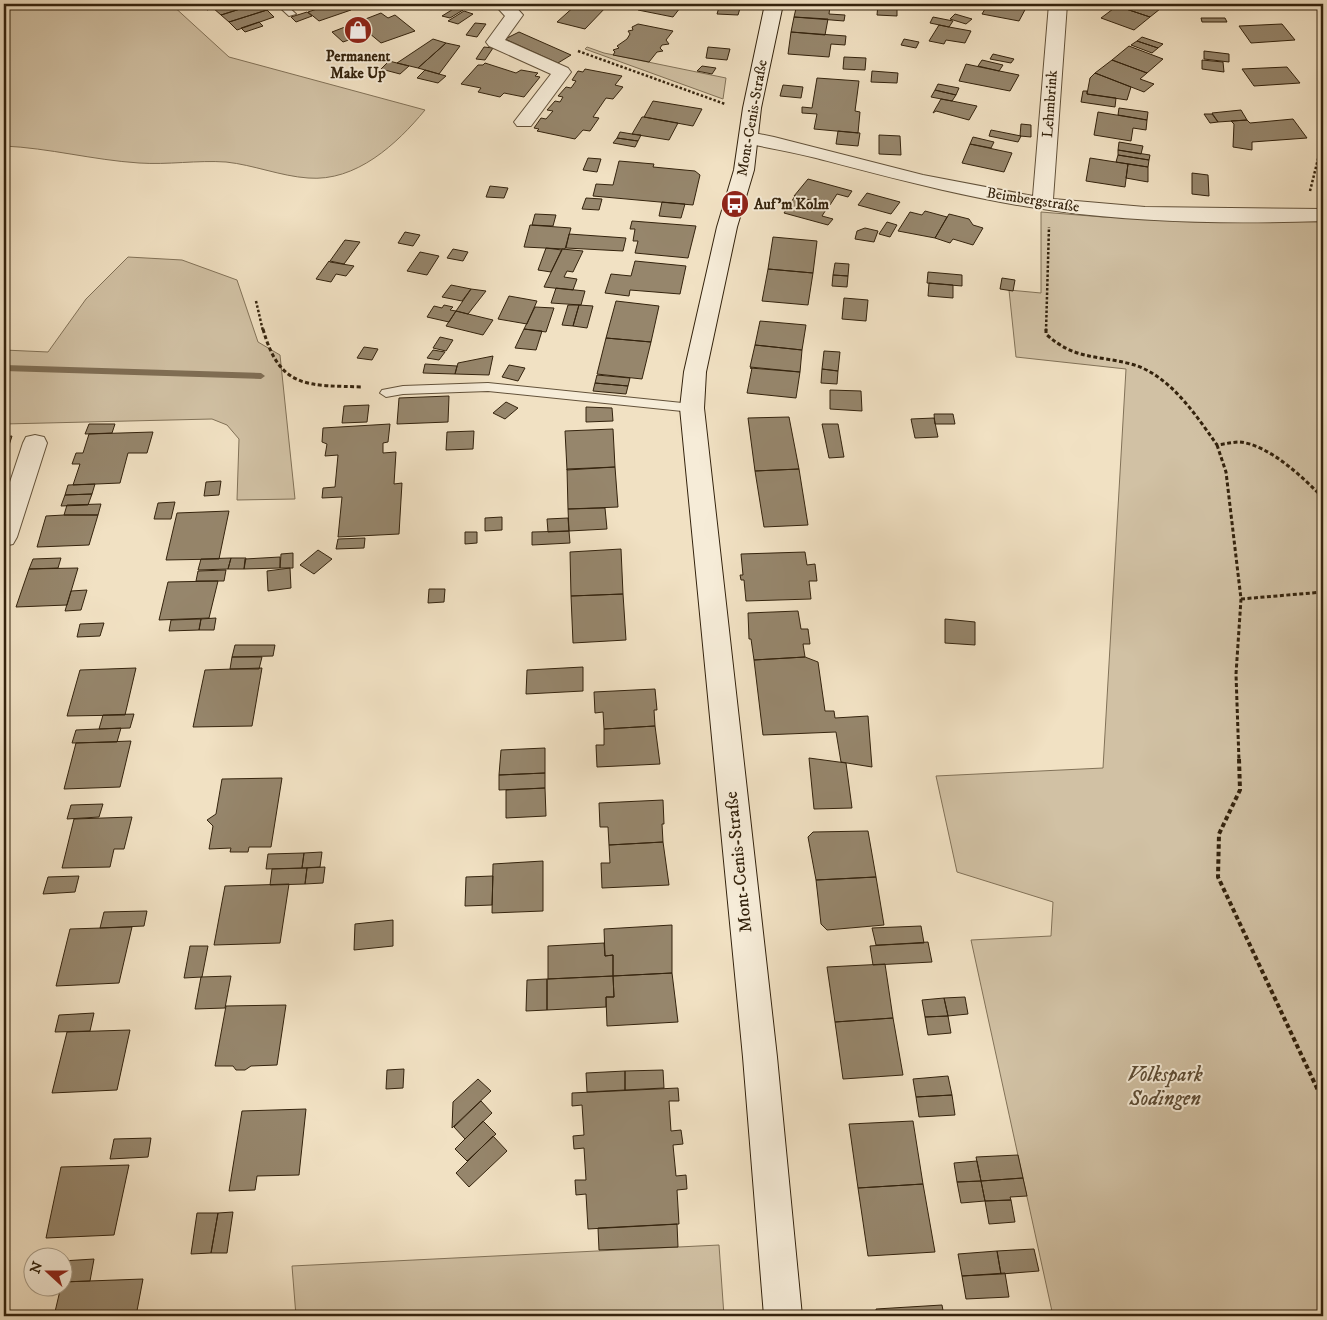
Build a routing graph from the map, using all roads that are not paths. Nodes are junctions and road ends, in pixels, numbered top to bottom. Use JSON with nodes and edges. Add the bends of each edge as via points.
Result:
{"nodes":[{"id":1,"x":280,"y":4,"type":"edge"},
{"id":2,"x":503,"y":4,"type":"edge"},
{"id":3,"x":774,"y":4,"type":"edge"},
{"id":4,"x":1058,"y":4,"type":"edge"},
{"id":5,"x":292,"y":14,"type":"dead end"},
{"id":6,"x":524,"y":122,"type":"dead end"},
{"id":7,"x":749,"y":138,"type":"junction"},
{"id":8,"x":1043,"y":204,"type":"junction"},
{"id":9,"x":1323,"y":215,"type":"edge"},
{"id":10,"x":389,"y":392,"type":"road end"},
{"id":11,"x":692,"y":408,"type":"junction"},
{"id":12,"x":35,"y":443,"type":"dead end"},
{"id":13,"x":4,"y":537,"type":"edge"},
{"id":14,"x":784,"y":1316,"type":"edge"}],
"edges":[{"from":1,"to":5,"type":"lane"},
{"from":2,"to":6,"type":"main road","via":[[514,15],[495,42],[562,72]]},
{"from":3,"to":7,"type":"main road","name":"Mont-Cenis-Straße","via":[[752,108]]},
{"from":4,"to":8,"type":"main road","name":"Lehmbrink"},
{"from":7,"to":8,"type":"main road","name":"Beimbergstraße","via":[[946,186]]},
{"from":7,"to":11,"type":"main road","name":"Mont-Cenis-Straße","via":[[696,372]]},
{"from":8,"to":9,"type":"main road","name":"Beimbergstraße","via":[[1119,212]]},
{"from":10,"to":11,"type":"lane","via":[[488,387]]},
{"from":11,"to":14,"type":"main road","name":"Mont-Cenis-Straße"},
{"from":12,"to":13,"type":"main road"}]}
